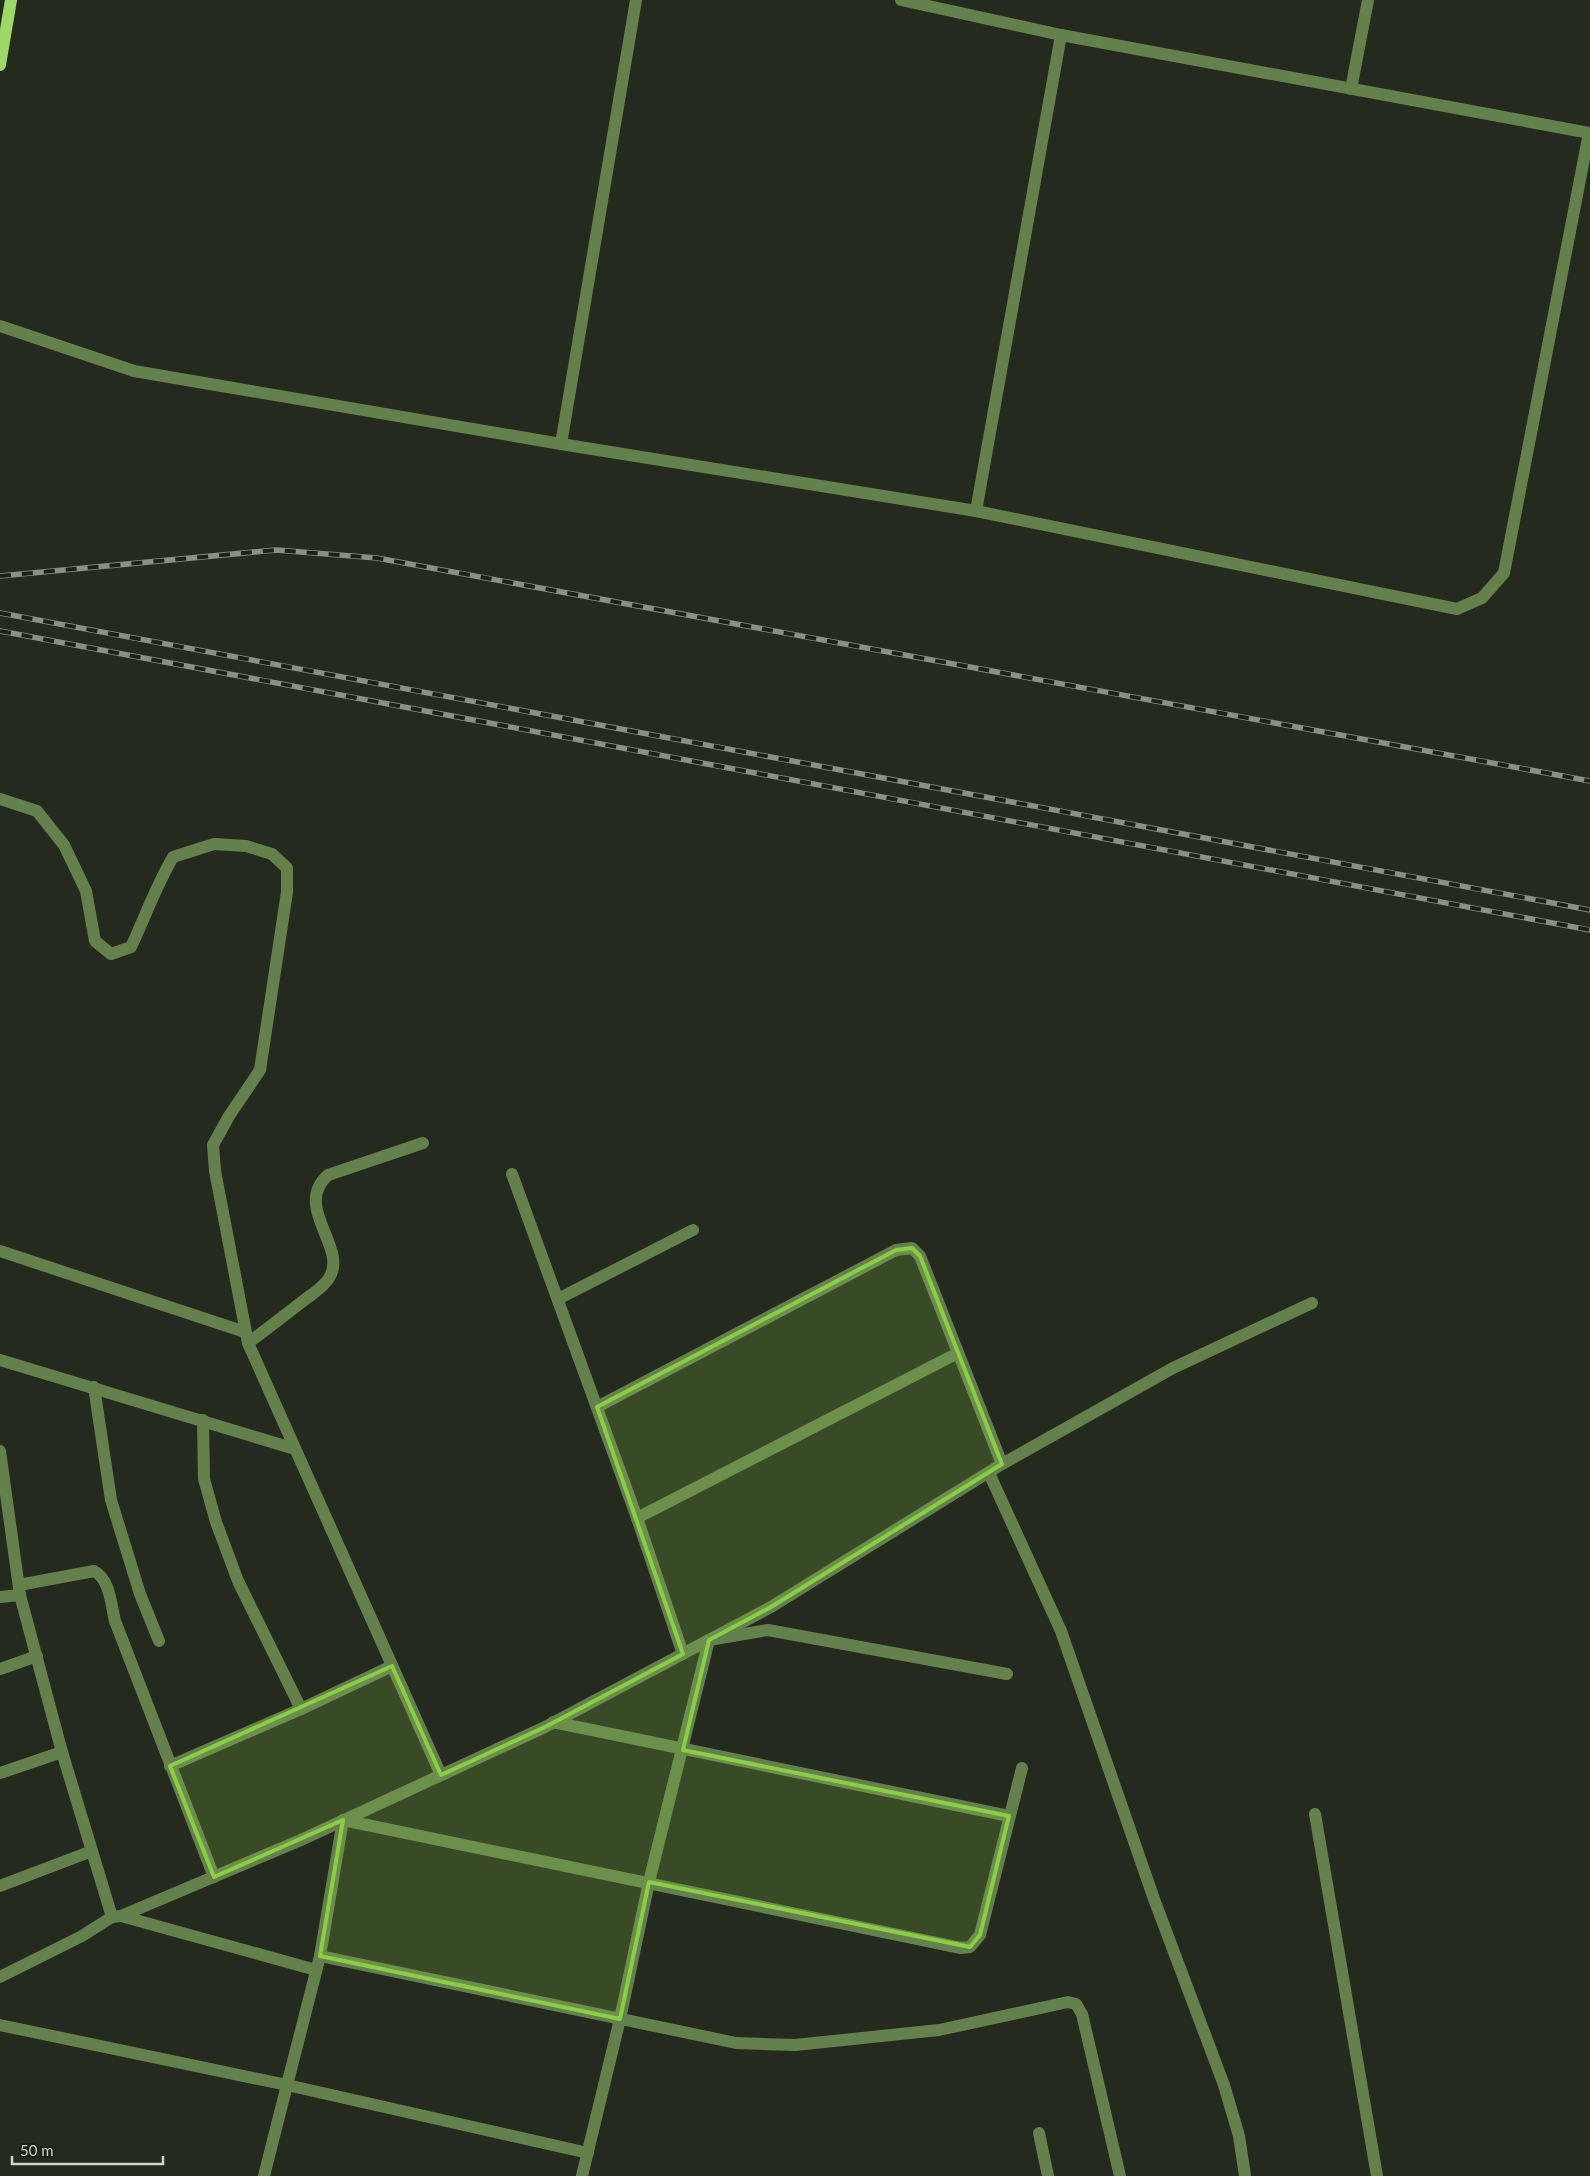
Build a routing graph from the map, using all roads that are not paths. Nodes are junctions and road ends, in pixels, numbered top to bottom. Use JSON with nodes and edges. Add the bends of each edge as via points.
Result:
{"nodes":[{"id":1,"x":11,"y":0,"type":"edge"},
{"id":2,"x":636,"y":0,"type":"edge"},
{"id":3,"x":901,"y":0,"type":"edge"},
{"id":4,"x":1368,"y":0,"type":"edge"},
{"id":5,"x":1062,"y":35,"type":"junction"},
{"id":6,"x":0,"y":65,"type":"edge"},
{"id":7,"x":1351,"y":89,"type":"junction"},
{"id":8,"x":1589,"y":133,"type":"edge"},
{"id":9,"x":0,"y":326,"type":"edge"},
{"id":10,"x":561,"y":444,"type":"junction"},
{"id":11,"x":976,"y":511,"type":"junction"},
{"id":12,"x":0,"y":799,"type":"edge"},
{"id":13,"x":423,"y":1144,"type":"dead end"},
{"id":14,"x":512,"y":1174,"type":"dead end"},
{"id":15,"x":693,"y":1230,"type":"dead end"},
{"id":16,"x":0,"y":1251,"type":"edge"},
{"id":17,"x":558,"y":1299,"type":"junction"},
{"id":18,"x":1312,"y":1302,"type":"dead end"},
{"id":19,"x":247,"y":1337,"type":"junction"},
{"id":20,"x":958,"y":1352,"type":"junction"},
{"id":21,"x":0,"y":1360,"type":"edge"},
{"id":22,"x":94,"y":1387,"type":"junction"},
{"id":23,"x":597,"y":1407,"type":"junction"},
{"id":24,"x":203,"y":1420,"type":"junction"},
{"id":25,"x":295,"y":1448,"type":"junction"},
{"id":26,"x":0,"y":1451,"type":"edge"},
{"id":27,"x":1002,"y":1464,"type":"junction"},
{"id":28,"x":988,"y":1473,"type":"junction"},
{"id":29,"x":637,"y":1518,"type":"junction"},
{"id":30,"x":20,"y":1590,"type":"junction"},
{"id":31,"x":0,"y":1597,"type":"edge"},
{"id":32,"x":709,"y":1640,"type":"junction"},
{"id":33,"x":159,"y":1641,"type":"dead end"},
{"id":34,"x":683,"y":1654,"type":"junction"},
{"id":35,"x":37,"y":1656,"type":"junction"},
{"id":36,"x":392,"y":1666,"type":"junction"},
{"id":37,"x":0,"y":1670,"type":"edge"},
{"id":38,"x":1007,"y":1674,"type":"dead end"},
{"id":39,"x":301,"y":1709,"type":"junction"},
{"id":40,"x":553,"y":1722,"type":"junction"},
{"id":41,"x":683,"y":1750,"type":"junction"},
{"id":42,"x":62,"y":1752,"type":"junction"},
{"id":43,"x":170,"y":1766,"type":"junction"},
{"id":44,"x":1022,"y":1768,"type":"dead end"},
{"id":45,"x":0,"y":1773,"type":"edge"},
{"id":46,"x":441,"y":1775,"type":"junction"},
{"id":47,"x":1315,"y":1814,"type":"dead end"},
{"id":48,"x":1009,"y":1816,"type":"junction"},
{"id":49,"x":343,"y":1820,"type":"junction"},
{"id":50,"x":92,"y":1851,"type":"junction"},
{"id":51,"x":214,"y":1877,"type":"junction"},
{"id":52,"x":649,"y":1882,"type":"junction"},
{"id":53,"x":0,"y":1886,"type":"edge"},
{"id":54,"x":116,"y":1917,"type":"junction"},
{"id":55,"x":320,"y":1956,"type":"junction"},
{"id":56,"x":316,"y":1970,"type":"junction"},
{"id":57,"x":0,"y":1977,"type":"edge"},
{"id":58,"x":620,"y":2019,"type":"junction"},
{"id":59,"x":0,"y":2025,"type":"edge"},
{"id":60,"x":287,"y":2085,"type":"junction"},
{"id":61,"x":1039,"y":2133,"type":"dead end"},
{"id":62,"x":588,"y":2153,"type":"junction"},
{"id":63,"x":264,"y":2176,"type":"edge"},
{"id":64,"x":582,"y":2176,"type":"edge"},
{"id":65,"x":1048,"y":2176,"type":"edge"},
{"id":66,"x":1120,"y":2176,"type":"edge"},
{"id":67,"x":1245,"y":2176,"type":"edge"},
{"id":68,"x":1377,"y":2176,"type":"edge"}],
"edges":[{"from":1,"to":6,"type":"main road"},
{"from":2,"to":10,"type":"street"},
{"from":3,"to":5,"type":"street"},
{"from":4,"to":7,"type":"street"},
{"from":5,"to":7,"type":"street"},
{"from":5,"to":11,"type":"street"},
{"from":7,"to":8,"type":"street"},
{"from":8,"to":11,"type":"street","via":[[1504,573],[1482,598],[1457,609]]},
{"from":9,"to":10,"type":"street","via":[[134,372]]},
{"from":10,"to":11,"type":"street"},
{"from":12,"to":19,"type":"street","via":[[37,811],[64,844],[86,891],[94,941],[110,954],[131,948],[159,880],[173,857],[214,844],[246,846],[272,854],[287,868],[287,892],[260,1070],[213,1144],[215,1171]]},
{"from":13,"to":19,"type":"street","via":[[328,1175],[320,1182],[316,1194],[317,1211],[334,1262],[329,1279]]},
{"from":14,"to":17,"type":"street"},
{"from":15,"to":17,"type":"street"},
{"from":16,"to":19,"type":"street"},
{"from":17,"to":23,"type":"street"},
{"from":18,"to":27,"type":"street","via":[[1173,1368]]},
{"from":19,"to":25,"type":"street"},
{"from":20,"to":23,"type":"street","via":[[920,1256],[912,1248],[896,1250]]},
{"from":20,"to":27,"type":"street"},
{"from":20,"to":29,"type":"street"},
{"from":21,"to":22,"type":"street"},
{"from":22,"to":24,"type":"street"},
{"from":22,"to":33,"type":"street","via":[[111,1500],[140,1594]]},
{"from":23,"to":29,"type":"street"},
{"from":24,"to":25,"type":"street"},
{"from":24,"to":39,"type":"street","via":[[204,1479],[216,1522],[238,1581]]},
{"from":25,"to":36,"type":"street"},
{"from":26,"to":30,"type":"street"},
{"from":27,"to":28,"type":"street"},
{"from":28,"to":32,"type":"street","via":[[771,1607]]},
{"from":28,"to":67,"type":"street","via":[[1061,1631],[1154,1898],[1224,2085],[1239,2136]]},
{"from":29,"to":34,"type":"street"},
{"from":30,"to":31,"type":"street"},
{"from":30,"to":35,"type":"street"},
{"from":30,"to":43,"type":"street","via":[[94,1571],[105,1581],[114,1621]]},
{"from":32,"to":34,"type":"street"},
{"from":32,"to":38,"type":"street","via":[[768,1630]]},
{"from":32,"to":41,"type":"street"},
{"from":34,"to":40,"type":"street"},
{"from":35,"to":37,"type":"street"},
{"from":35,"to":42,"type":"street"},
{"from":36,"to":39,"type":"street"},
{"from":36,"to":46,"type":"street"},
{"from":39,"to":43,"type":"street"},
{"from":40,"to":41,"type":"street"},
{"from":40,"to":46,"type":"street"},
{"from":41,"to":48,"type":"street"},
{"from":41,"to":52,"type":"street"},
{"from":42,"to":45,"type":"street"},
{"from":42,"to":50,"type":"street"},
{"from":43,"to":51,"type":"street"},
{"from":44,"to":48,"type":"street"},
{"from":46,"to":49,"type":"street"},
{"from":47,"to":68,"type":"street"},
{"from":48,"to":52,"type":"street","via":[[980,1935],[970,1947],[961,1948]]},
{"from":49,"to":51,"type":"street"},
{"from":49,"to":52,"type":"street"},
{"from":49,"to":55,"type":"street"},
{"from":50,"to":53,"type":"street"},
{"from":50,"to":54,"type":"street"},
{"from":51,"to":54,"type":"street"},
{"from":52,"to":58,"type":"street"},
{"from":54,"to":56,"type":"street"},
{"from":54,"to":57,"type":"street"},
{"from":55,"to":56,"type":"street"},
{"from":55,"to":58,"type":"street"},
{"from":56,"to":60,"type":"street"},
{"from":58,"to":62,"type":"street"},
{"from":58,"to":66,"type":"street","via":[[736,2043],[795,2045],[939,2030],[1068,2002],[1076,2004],[1082,2014]]},
{"from":59,"to":60,"type":"street"},
{"from":60,"to":62,"type":"street"},
{"from":60,"to":63,"type":"street"},
{"from":61,"to":65,"type":"street"},
{"from":62,"to":64,"type":"street"}]}
